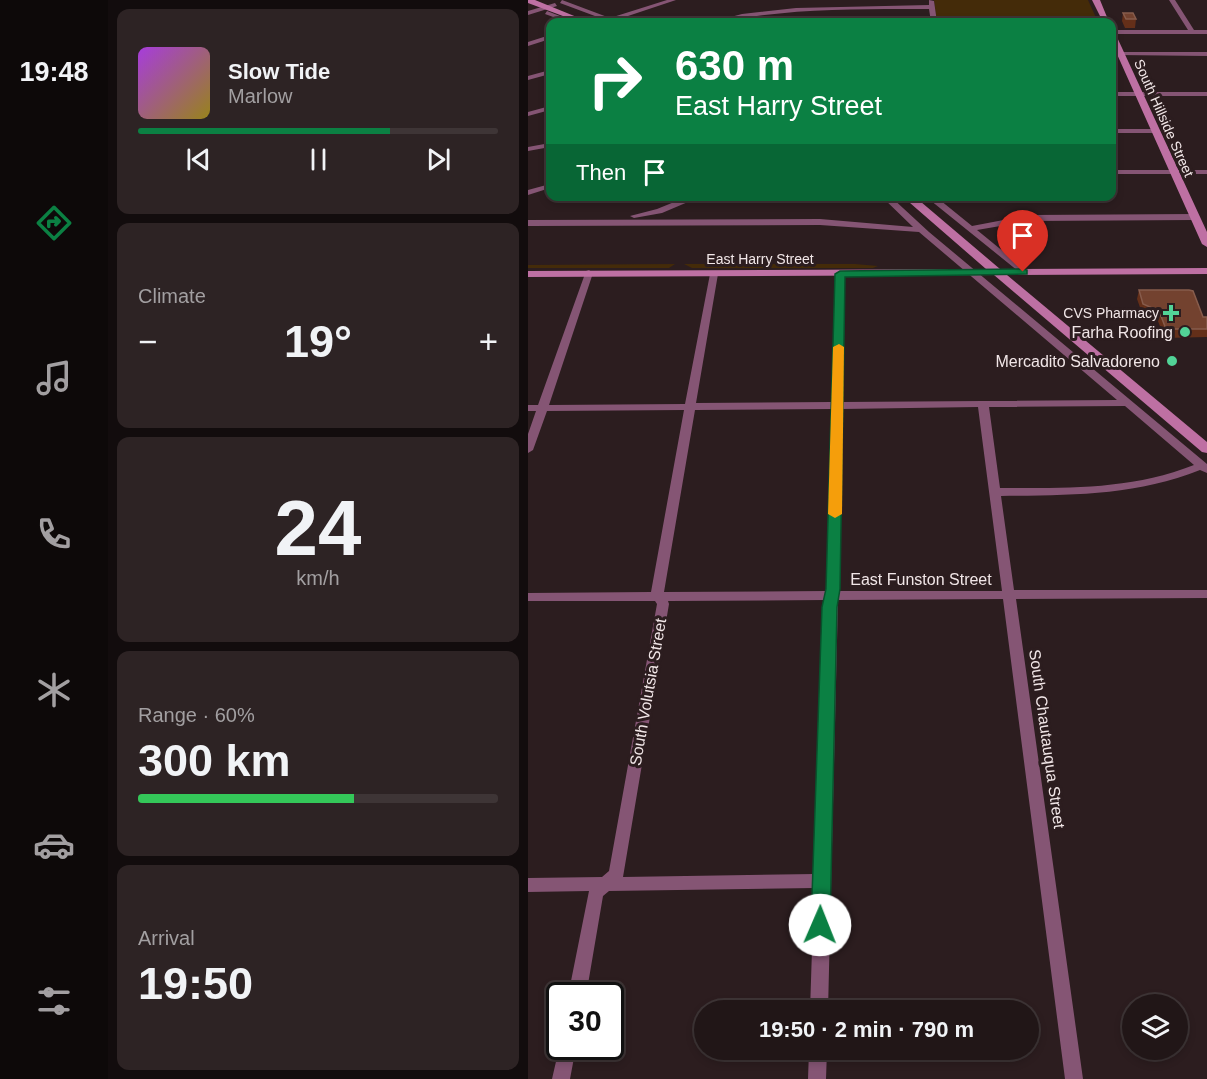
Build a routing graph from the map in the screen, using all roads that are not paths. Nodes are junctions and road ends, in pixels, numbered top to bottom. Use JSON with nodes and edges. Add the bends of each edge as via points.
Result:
{"nodes":[{"id":1,"x":528,"y":0,"type":"edge"},
{"id":2,"x":673,"y":0,"type":"edge"},
{"id":3,"x":1096,"y":0,"type":"edge"},
{"id":4,"x":1172,"y":0,"type":"edge"},
{"id":5,"x":932,"y":3,"type":"edge"},
{"id":6,"x":551,"y":5,"type":"edge"},
{"id":7,"x":528,"y":13,"type":"edge"},
{"id":8,"x":566,"y":18,"type":"edge"},
{"id":9,"x":577,"y":18,"type":"edge"},
{"id":10,"x":587,"y":18,"type":"edge"},
{"id":11,"x":601,"y":18,"type":"edge"},
{"id":12,"x":622,"y":18,"type":"edge"},
{"id":13,"x":735,"y":18,"type":"edge"},
{"id":14,"x":934,"y":18,"type":"edge"},
{"id":15,"x":1104,"y":18,"type":"edge"},
{"id":16,"x":1192,"y":32,"type":"junction"},
{"id":17,"x":1207,"y":32,"type":"edge"},
{"id":18,"x":1116,"y":34,"type":"edge"},
{"id":19,"x":546,"y":39,"type":"edge"},
{"id":20,"x":528,"y":44,"type":"edge"},
{"id":21,"x":1116,"y":48,"type":"edge"},
{"id":22,"x":1207,"y":54,"type":"edge"},
{"id":23,"x":1119,"y":59,"type":"junction"},
{"id":24,"x":546,"y":73,"type":"edge"},
{"id":25,"x":528,"y":78,"type":"edge"},
{"id":26,"x":1116,"y":94,"type":"edge"},
{"id":27,"x":1138,"y":94,"type":"junction"},
{"id":28,"x":1207,"y":94,"type":"edge"},
{"id":29,"x":546,"y":109,"type":"edge"},
{"id":30,"x":528,"y":114,"type":"edge"},
{"id":31,"x":1116,"y":131,"type":"edge"},
{"id":32,"x":1154,"y":131,"type":"junction"},
{"id":33,"x":546,"y":146,"type":"edge"},
{"id":34,"x":528,"y":149,"type":"edge"},
{"id":35,"x":1116,"y":172,"type":"edge"},
{"id":36,"x":1173,"y":172,"type":"junction"},
{"id":37,"x":1207,"y":172,"type":"edge"},
{"id":38,"x":546,"y":187,"type":"edge"},
{"id":39,"x":528,"y":193,"type":"edge"},
{"id":40,"x":685,"y":201,"type":"edge"},
{"id":41,"x":890,"y":201,"type":"edge"},
{"id":42,"x":913,"y":201,"type":"edge"},
{"id":43,"x":935,"y":201,"type":"edge"},
{"id":44,"x":659,"y":211,"type":"junction"},
{"id":45,"x":1194,"y":217,"type":"junction"},
{"id":46,"x":528,"y":221,"type":"edge"},
{"id":47,"x":666,"y":221,"type":"junction"},
{"id":48,"x":567,"y":223,"type":"junction"},
{"id":49,"x":970,"y":229,"type":"junction"},
{"id":50,"x":922,"y":230,"type":"junction"},
{"id":51,"x":1207,"y":244,"type":"edge"},
{"id":52,"x":1207,"y":271,"type":"edge"},
{"id":53,"x":973,"y":272,"type":"junction"},
{"id":54,"x":997,"y":272,"type":"junction"},
{"id":55,"x":1023,"y":272,"type":"junction"},
{"id":56,"x":589,"y":273,"type":"junction"},
{"id":57,"x":528,"y":274,"type":"edge"},
{"id":58,"x":714,"y":274,"type":"junction"},
{"id":59,"x":840,"y":274,"type":"junction"},
{"id":60,"x":1126,"y":403,"type":"junction"},
{"id":61,"x":983,"y":405,"type":"junction"},
{"id":62,"x":837,"y":406,"type":"junction"},
{"id":63,"x":690,"y":407,"type":"junction"},
{"id":64,"x":528,"y":408,"type":"edge"},
{"id":65,"x":543,"y":408,"type":"junction"},
{"id":66,"x":1207,"y":449,"type":"edge"},
{"id":67,"x":528,"y":450,"type":"edge"},
{"id":68,"x":1204,"y":468,"type":"edge"},
{"id":69,"x":996,"y":492,"type":"junction"},
{"id":70,"x":1207,"y":594,"type":"edge"},
{"id":71,"x":832,"y":596,"type":"junction"},
{"id":72,"x":1010,"y":596,"type":"junction"},
{"id":73,"x":528,"y":597,"type":"edge"},
{"id":74,"x":660,"y":597,"type":"junction"},
{"id":75,"x":821,"y":881,"type":"junction"},
{"id":76,"x":605,"y":884,"type":"junction"},
{"id":77,"x":528,"y":885,"type":"edge"},
{"id":78,"x":579,"y":982,"type":"edge"},
{"id":79,"x":819,"y":1000,"type":"edge"},
{"id":80,"x":565,"y":1060,"type":"edge"},
{"id":81,"x":818,"y":1060,"type":"edge"},
{"id":82,"x":561,"y":1079,"type":"edge"},
{"id":83,"x":818,"y":1079,"type":"edge"},
{"id":84,"x":1074,"y":1079,"type":"edge"}],
"edges":[{"from":1,"to":6,"type":"main road"},
{"from":2,"to":12,"type":"street"},
{"from":3,"to":15,"type":"main road"},
{"from":4,"to":16,"type":"street"},
{"from":5,"to":13,"type":"street","via":[[800,8]]},
{"from":5,"to":14,"type":"street"},
{"from":6,"to":7,"type":"street"},
{"from":6,"to":8,"type":"street"},
{"from":6,"to":9,"type":"main road"},
{"from":6,"to":10,"type":"main road"},
{"from":6,"to":11,"type":"street"},
{"from":16,"to":17,"type":"street"},
{"from":16,"to":18,"type":"street"},
{"from":19,"to":20,"type":"street"},
{"from":21,"to":23,"type":"main road","name":"South Hillside Street"},
{"from":22,"to":23,"type":"street"},
{"from":23,"to":27,"type":"main road","name":"South Hillside Street"},
{"from":24,"to":25,"type":"street"},
{"from":26,"to":27,"type":"street"},
{"from":27,"to":28,"type":"street"},
{"from":27,"to":32,"type":"main road","name":"South Hillside Street"},
{"from":29,"to":30,"type":"street"},
{"from":31,"to":32,"type":"street"},
{"from":32,"to":36,"type":"main road","name":"South Hillside Street"},
{"from":33,"to":34,"type":"street"},
{"from":35,"to":36,"type":"street"},
{"from":36,"to":37,"type":"street"},
{"from":36,"to":45,"type":"main road","name":"South Hillside Street"},
{"from":38,"to":39,"type":"street"},
{"from":40,"to":44,"type":"street"},
{"from":41,"to":50,"type":"street"},
{"from":42,"to":54,"type":"main road"},
{"from":43,"to":49,"type":"street"},
{"from":44,"to":47,"type":"street"},
{"from":44,"to":48,"type":"street"},
{"from":45,"to":49,"type":"street","via":[[1030,218]]},
{"from":45,"to":51,"type":"main road","name":"South Hillside Street"},
{"from":46,"to":48,"type":"street"},
{"from":47,"to":48,"type":"street"},
{"from":47,"to":50,"type":"street","via":[[835,222]]},
{"from":49,"to":55,"type":"street"},
{"from":50,"to":53,"type":"street"},
{"from":52,"to":55,"type":"main road","name":"East Harry Street"},
{"from":53,"to":54,"type":"main road","name":"East Harry Street"},
{"from":53,"to":59,"type":"main road","name":"East Harry Street"},
{"from":53,"to":60,"type":"street"},
{"from":54,"to":55,"type":"main road","name":"East Harry Street"},
{"from":54,"to":66,"type":"main road"},
{"from":56,"to":57,"type":"main road","name":"East Harry Street"},
{"from":56,"to":58,"type":"main road","name":"East Harry Street"},
{"from":56,"to":65,"type":"street"},
{"from":58,"to":59,"type":"main road","name":"East Harry Street"},
{"from":58,"to":63,"type":"street","name":"South Volutsia Street"},
{"from":59,"to":62,"type":"street"},
{"from":60,"to":61,"type":"street"},
{"from":60,"to":68,"type":"street"},
{"from":61,"to":62,"type":"street"},
{"from":61,"to":69,"type":"street","name":"South Chautauqua Street"},
{"from":62,"to":63,"type":"street"},
{"from":62,"to":71,"type":"street"},
{"from":63,"to":65,"type":"street"},
{"from":63,"to":74,"type":"street","name":"South Volutsia Street","via":[[657,591]]},
{"from":64,"to":65,"type":"street"},
{"from":65,"to":67,"type":"street"},
{"from":68,"to":69,"type":"street","via":[[1135,488]]},
{"from":69,"to":72,"type":"street","name":"South Chautauqua Street"},
{"from":70,"to":72,"type":"street","name":"East Funston Street"},
{"from":71,"to":72,"type":"street","name":"East Funston Street"},
{"from":71,"to":74,"type":"street","name":"East Funston Street"},
{"from":71,"to":75,"type":"street"},
{"from":72,"to":84,"type":"street","name":"South Chautauqua Street"},
{"from":73,"to":74,"type":"street","name":"East Funston Street"},
{"from":74,"to":76,"type":"street","name":"South Volutsia Street","via":[[663,604],[616,874]]},
{"from":75,"to":76,"type":"street"},
{"from":75,"to":79,"type":"street"},
{"from":76,"to":77,"type":"street"},
{"from":76,"to":78,"type":"street","name":"South Volutsia Street","via":[[596,893]]},
{"from":80,"to":82,"type":"street"},
{"from":81,"to":83,"type":"street"}]}
